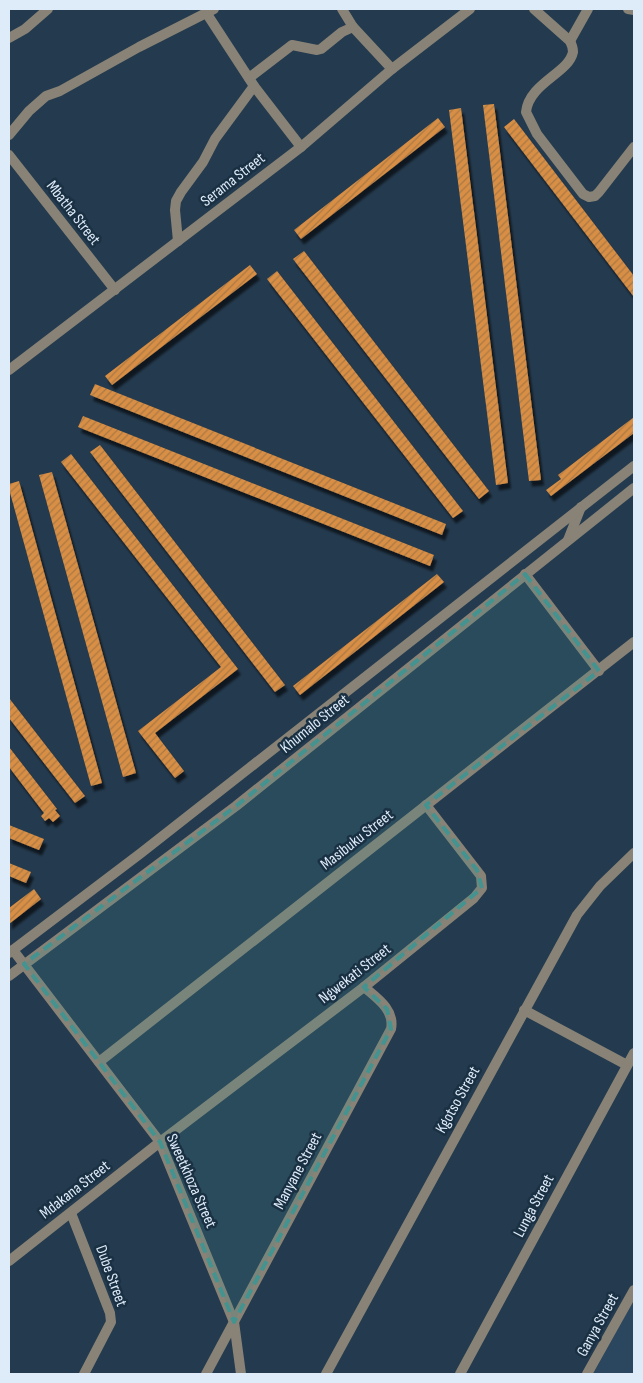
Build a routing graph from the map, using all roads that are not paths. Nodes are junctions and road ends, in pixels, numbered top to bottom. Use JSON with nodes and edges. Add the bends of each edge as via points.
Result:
{"nodes":[{"id":1,"x":48,"y":9,"type":"edge"},
{"id":2,"x":342,"y":9,"type":"edge"},
{"id":3,"x":470,"y":9,"type":"edge"},
{"id":4,"x":534,"y":9,"type":"edge"},
{"id":5,"x":588,"y":9,"type":"edge"},
{"id":6,"x":628,"y":9,"type":"edge"},
{"id":7,"x":634,"y":10,"type":"edge"},
{"id":8,"x":211,"y":11,"type":"edge"},
{"id":9,"x":353,"y":27,"type":"junction"},
{"id":10,"x":9,"y":38,"type":"edge"},
{"id":11,"x":570,"y":41,"type":"junction"},
{"id":12,"x":392,"y":69,"type":"junction"},
{"id":13,"x":252,"y":82,"type":"junction"},
{"id":14,"x":9,"y":135,"type":"edge"},
{"id":15,"x":301,"y":147,"type":"junction"},
{"id":16,"x":634,"y":147,"type":"edge"},
{"id":17,"x":9,"y":155,"type":"edge"},
{"id":18,"x":178,"y":241,"type":"junction"},
{"id":19,"x":115,"y":290,"type":"junction"},
{"id":20,"x":9,"y":370,"type":"edge"},
{"id":21,"x":634,"y":466,"type":"edge"},
{"id":22,"x":634,"y":488,"type":"edge"},
{"id":23,"x":581,"y":507,"type":"junction"},
{"id":24,"x":568,"y":540,"type":"junction"},
{"id":25,"x":525,"y":574,"type":"junction"},
{"id":26,"x":634,"y":642,"type":"edge"},
{"id":27,"x":599,"y":671,"type":"junction"},
{"id":28,"x":426,"y":804,"type":"junction"},
{"id":29,"x":634,"y":853,"type":"edge"},
{"id":30,"x":11,"y":952,"type":"edge"},
{"id":31,"x":24,"y":964,"type":"junction"},
{"id":32,"x":9,"y":976,"type":"edge"},
{"id":33,"x":364,"y":987,"type":"junction"},
{"id":34,"x":524,"y":1010,"type":"junction"},
{"id":35,"x":634,"y":1053,"type":"edge"},
{"id":36,"x":99,"y":1062,"type":"junction"},
{"id":37,"x":627,"y":1065,"type":"junction"},
{"id":38,"x":160,"y":1142,"type":"junction"},
{"id":39,"x":71,"y":1213,"type":"junction"},
{"id":40,"x":9,"y":1261,"type":"edge"},
{"id":41,"x":634,"y":1290,"type":"edge"},
{"id":42,"x":234,"y":1322,"type":"junction"},
{"id":43,"x":84,"y":1374,"type":"edge"},
{"id":44,"x":206,"y":1374,"type":"edge"},
{"id":45,"x":241,"y":1374,"type":"edge"},
{"id":46,"x":326,"y":1374,"type":"edge"},
{"id":47,"x":460,"y":1374,"type":"edge"},
{"id":48,"x":587,"y":1374,"type":"edge"}],
"edges":[{"from":1,"to":10,"type":"street"},
{"from":2,"to":9,"type":"street"},
{"from":3,"to":12,"type":"street","name":"Serama Street"},
{"from":4,"to":11,"type":"street"},
{"from":5,"to":11,"type":"street"},
{"from":6,"to":7,"type":"street"},
{"from":8,"to":13,"type":"street"},
{"from":8,"to":14,"type":"street","via":[[46,96],[28,111]]},
{"from":9,"to":12,"type":"street"},
{"from":9,"to":13,"type":"street","via":[[321,49],[292,45]]},
{"from":11,"to":16,"type":"street","via":[[573,48],[571,58],[531,97],[526,106],[527,118],[583,194],[589,197],[599,192]]},
{"from":12,"to":15,"type":"street","name":"Serama Street"},
{"from":13,"to":15,"type":"street"},
{"from":13,"to":18,"type":"street","via":[[204,162],[176,201]]},
{"from":15,"to":18,"type":"street","name":"Serama Street"},
{"from":17,"to":19,"type":"street","name":"Mbatha Street"},
{"from":18,"to":19,"type":"street","name":"Serama Street"},
{"from":19,"to":20,"type":"street","name":"Serama Street"},
{"from":21,"to":23,"type":"street","name":"Khumalo Street"},
{"from":22,"to":24,"type":"street","name":"Khumalo Street"},
{"from":23,"to":24,"type":"street"},
{"from":23,"to":30,"type":"street","name":"Khumalo Street"},
{"from":24,"to":25,"type":"street","name":"Khumalo Street"},
{"from":25,"to":27,"type":"street"},
{"from":25,"to":31,"type":"street","name":"Khumalo Street","via":[[236,806]]},
{"from":26,"to":27,"type":"street","name":"Masibuku Street"},
{"from":27,"to":28,"type":"street","name":"Masibuku Street"},
{"from":28,"to":33,"type":"street","name":"Ngwekati Street","via":[[477,870],[482,888]]},
{"from":28,"to":36,"type":"street","name":"Masibuku Street"},
{"from":29,"to":34,"type":"street","name":"Kgotso Street","via":[[600,886],[577,916]]},
{"from":30,"to":31,"type":"street","name":"Sweetkhoza Street"},
{"from":31,"to":32,"type":"street","name":"Khumalo Street"},
{"from":31,"to":36,"type":"street","name":"Sweetkhoza Street"},
{"from":33,"to":38,"type":"street","name":"Ngwekati Street"},
{"from":33,"to":42,"type":"street","name":"Manyane Street","via":[[387,1009],[391,1029]]},
{"from":34,"to":37,"type":"street"},
{"from":34,"to":46,"type":"street","name":"Kgotso Street"},
{"from":35,"to":37,"type":"street","name":"Lunga Street"},
{"from":36,"to":38,"type":"street","name":"Sweetkhoza Street"},
{"from":37,"to":47,"type":"street","name":"Lunga Street"},
{"from":38,"to":39,"type":"street","name":"Mdakana Street"},
{"from":38,"to":42,"type":"street","name":"Sweetkhoza Street"},
{"from":39,"to":40,"type":"street","name":"Mdakana Street"},
{"from":39,"to":43,"type":"street","name":"Dube Street","via":[[111,1322]]},
{"from":41,"to":48,"type":"street","name":"Ganya Street"},
{"from":42,"to":44,"type":"street","name":"Manyane Street"},
{"from":42,"to":45,"type":"street","name":"Sweetkhoza Street"}]}
